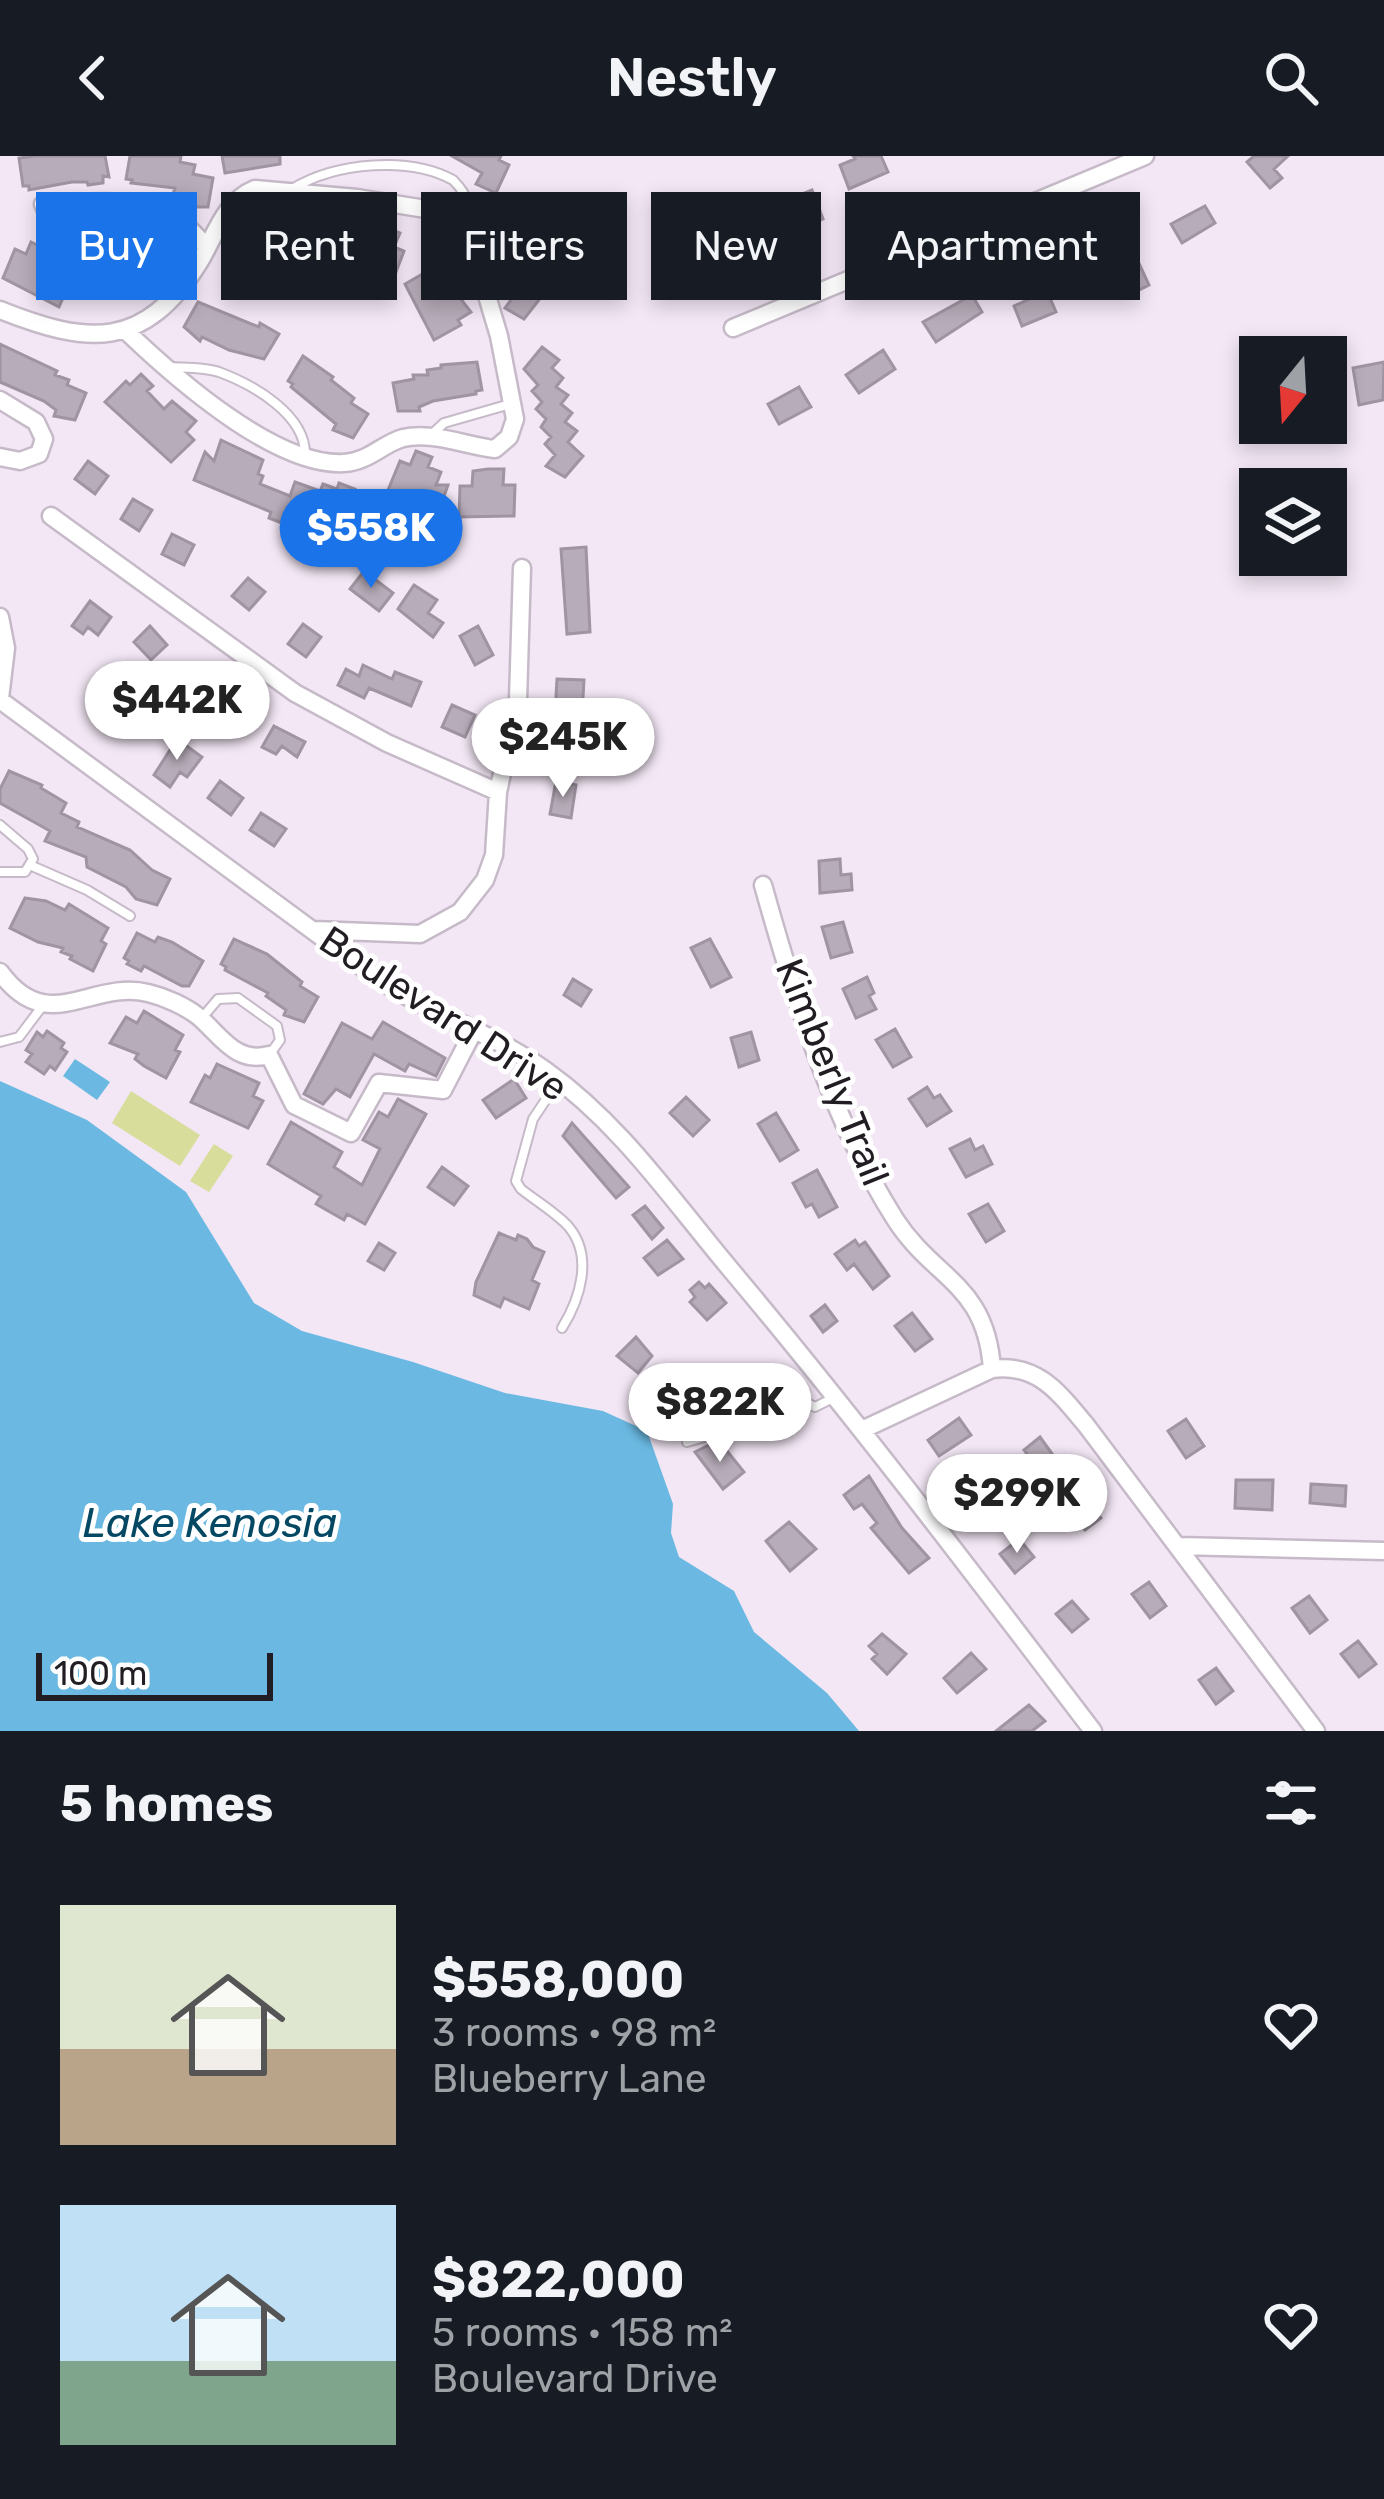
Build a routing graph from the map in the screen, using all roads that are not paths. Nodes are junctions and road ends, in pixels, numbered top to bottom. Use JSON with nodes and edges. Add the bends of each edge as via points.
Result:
{"nodes":[{"id":1,"x":1145,"y":156,"type":"edge"},
{"id":2,"x":250,"y":192,"type":"edge"},
{"id":3,"x":287,"y":192,"type":"joint"},
{"id":4,"x":465,"y":192,"type":"edge"},
{"id":5,"x":221,"y":220,"type":"edge"},
{"id":6,"x":197,"y":237,"type":"edge"},
{"id":7,"x":207,"y":247,"type":"junction"},
{"id":8,"x":488,"y":300,"type":"edge"},
{"id":9,"x":0,"y":310,"type":"edge"},
{"id":10,"x":734,"y":328,"type":"dead end"},
{"id":11,"x":126,"y":331,"type":"junction"},
{"id":12,"x":163,"y":366,"type":"junction"},
{"id":13,"x":0,"y":400,"type":"edge"},
{"id":14,"x":512,"y":403,"type":"junction"},
{"id":15,"x":429,"y":437,"type":"junction"},
{"id":16,"x":0,"y":457,"type":"edge"},
{"id":17,"x":305,"y":457,"type":"junction"},
{"id":18,"x":51,"y":516,"type":"dead end"},
{"id":19,"x":522,"y":568,"type":"dead end"},
{"id":20,"x":0,"y":617,"type":"edge"},
{"id":21,"x":0,"y":699,"type":"edge"},
{"id":22,"x":498,"y":792,"type":"junction"},
{"id":23,"x":0,"y":825,"type":"edge"},
{"id":24,"x":32,"y":866,"type":"junction"},
{"id":25,"x":0,"y":872,"type":"edge"},
{"id":26,"x":763,"y":885,"type":"dead end"},
{"id":27,"x":130,"y":916,"type":"dead end"},
{"id":28,"x":313,"y":929,"type":"junction"},
{"id":29,"x":2,"y":978,"type":"edge"},
{"id":30,"x":44,"y":1004,"type":"junction"},
{"id":31,"x":201,"y":1019,"type":"junction"},
{"id":32,"x":472,"y":1032,"type":"junction"},
{"id":33,"x":0,"y":1042,"type":"edge"},
{"id":34,"x":269,"y":1055,"type":"junction"},
{"id":35,"x":558,"y":1081,"type":"junction"},
{"id":36,"x":562,"y":1328,"type":"dead end"},
{"id":37,"x":992,"y":1369,"type":"junction"},
{"id":38,"x":836,"y":1396,"type":"junction"},
{"id":39,"x":864,"y":1429,"type":"junction"},
{"id":40,"x":687,"y":1442,"type":"dead end"},
{"id":41,"x":1179,"y":1546,"type":"junction"},
{"id":42,"x":1384,"y":1551,"type":"edge"},
{"id":43,"x":1093,"y":1731,"type":"edge"},
{"id":44,"x":1316,"y":1731,"type":"edge"}],
"edges":[{"from":1,"to":10,"type":"street"},
{"from":2,"to":3,"type":"street"},
{"from":3,"to":4,"type":"lane","via":[[368,159],[409,158],[442,170]]},
{"from":5,"to":7,"type":"street"},
{"from":6,"to":7,"type":"street"},
{"from":7,"to":11,"type":"street","via":[[168,301]]},
{"from":8,"to":14,"type":"street"},
{"from":9,"to":11,"type":"street","via":[[53,331]]},
{"from":11,"to":12,"type":"street"},
{"from":12,"to":17,"type":"street","via":[[238,424]]},
{"from":12,"to":17,"type":"lane","via":[[216,371],[257,391],[299,425]]},
{"from":13,"to":16,"type":"street","via":[[36,422],[44,439],[39,454]]},
{"from":14,"to":15,"type":"lane","via":[[444,423]]},
{"from":14,"to":15,"type":"street","via":[[509,437],[495,449]]},
{"from":15,"to":17,"type":"street","via":[[402,439],[344,464]]},
{"from":18,"to":22,"type":"street","via":[[295,693]]},
{"from":19,"to":22,"type":"street","via":[[520,683]]},
{"from":20,"to":21,"type":"street"},
{"from":21,"to":28,"type":"street","name":"Boulevard Drive"},
{"from":22,"to":28,"type":"street","via":[[491,869],[447,922],[403,935]]},
{"from":23,"to":24,"type":"lane","via":[[28,849]]},
{"from":24,"to":25,"type":"lane"},
{"from":24,"to":27,"type":"lane"},
{"from":26,"to":37,"type":"street","name":"Kimberly Trail","via":[[789,976],[856,1144],[896,1220],[978,1312]]},
{"from":28,"to":32,"type":"street","name":"Boulevard Drive","via":[[407,999]]},
{"from":29,"to":30,"type":"street"},
{"from":30,"to":31,"type":"street","via":[[128,990]]},
{"from":30,"to":33,"type":"lane","via":[[19,1037]]},
{"from":31,"to":34,"type":"street","via":[[242,1055]]},
{"from":31,"to":34,"type":"lane","via":[[218,999],[238,998],[277,1026],[280,1040]]},
{"from":32,"to":34,"type":"street","via":[[443,1090],[379,1084],[351,1133],[294,1105]]},
{"from":32,"to":35,"type":"street","name":"Boulevard Drive"},
{"from":35,"to":36,"type":"lane","via":[[533,1120],[516,1181],[570,1228],[577,1245],[580,1298]]},
{"from":35,"to":38,"type":"street","name":"Boulevard Drive","via":[[646,1162]]},
{"from":37,"to":39,"type":"street"},
{"from":37,"to":41,"type":"street","via":[[1027,1371],[1054,1387]]},
{"from":38,"to":39,"type":"street","name":"Boulevard Drive"},
{"from":38,"to":40,"type":"lane","via":[[815,1407],[778,1390],[738,1427]]},
{"from":39,"to":43,"type":"street","name":"Boulevard Drive"},
{"from":41,"to":42,"type":"street"},
{"from":41,"to":44,"type":"street"}]}
